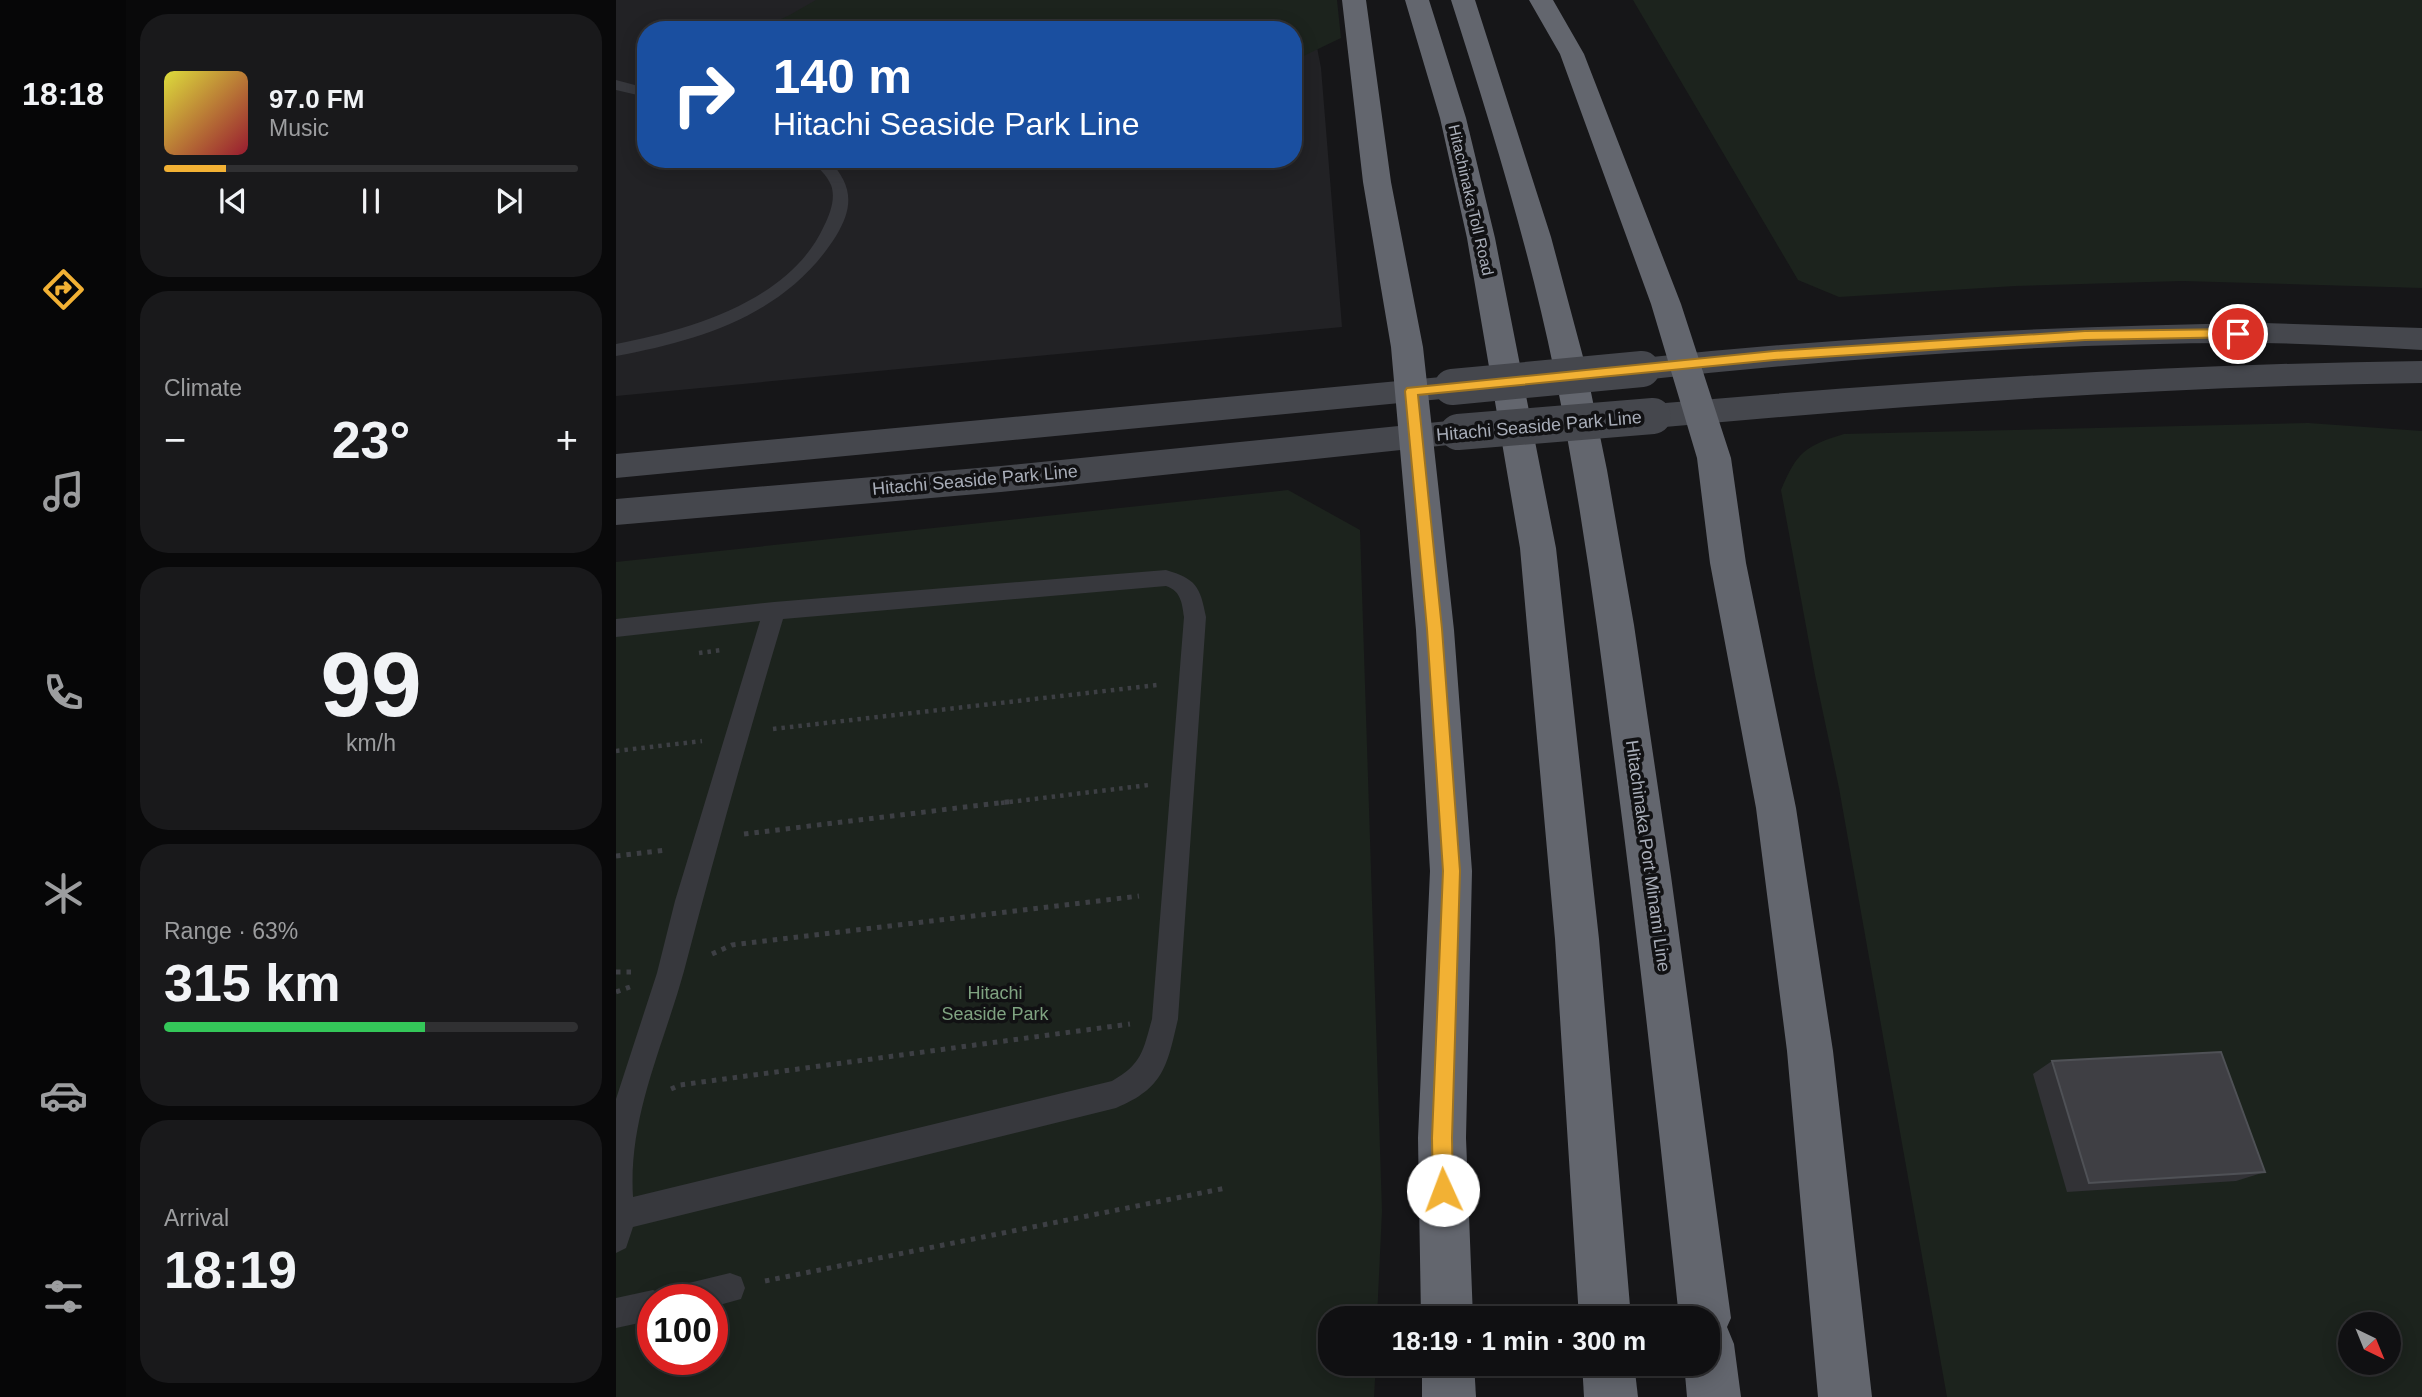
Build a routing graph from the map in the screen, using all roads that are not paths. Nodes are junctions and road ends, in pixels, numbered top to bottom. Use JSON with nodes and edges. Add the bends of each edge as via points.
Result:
{"nodes":[{"id":1,"x":1354,"y":0,"type":"edge"},
{"id":2,"x":1417,"y":0,"type":"edge"},
{"id":3,"x":1463,"y":0,"type":"edge"},
{"id":4,"x":1541,"y":0,"type":"edge"},
{"id":5,"x":616,"y":85,"type":"edge"},
{"id":6,"x":637,"y":91,"type":"edge"},
{"id":7,"x":828,"y":168,"type":"edge"},
{"id":8,"x":2422,"y":339,"type":"edge"},
{"id":9,"x":616,"y":350,"type":"edge"},
{"id":10,"x":1685,"y":363,"type":"junction"},
{"id":11,"x":2422,"y":372,"type":"edge"},
{"id":12,"x":1411,"y":391,"type":"junction"},
{"id":13,"x":1701,"y":411,"type":"junction"},
{"id":14,"x":1417,"y":436,"type":"junction"},
{"id":15,"x":616,"y":466,"type":"edge"},
{"id":16,"x":616,"y":512,"type":"edge"},
{"id":17,"x":774,"y":611,"type":"junction"},
{"id":18,"x":616,"y":628,"type":"edge"},
{"id":19,"x":617,"y":1223,"type":"edge"},
{"id":20,"x":1447,"y":1306,"type":"edge"},
{"id":21,"x":1604,"y":1306,"type":"edge"},
{"id":22,"x":1704,"y":1306,"type":"edge"},
{"id":23,"x":637,"y":1308,"type":"edge"},
{"id":24,"x":616,"y":1313,"type":"edge"},
{"id":25,"x":1448,"y":1376,"type":"edge"},
{"id":26,"x":1609,"y":1376,"type":"edge"},
{"id":27,"x":1712,"y":1376,"type":"edge"},
{"id":28,"x":1449,"y":1397,"type":"edge"},
{"id":29,"x":1611,"y":1397,"type":"edge"},
{"id":30,"x":1714,"y":1397,"type":"edge"},
{"id":31,"x":1844,"y":1397,"type":"edge"}],
"edges":[{"from":1,"to":12,"type":"highway"},
{"from":2,"to":21,"type":"highway","name":"Hitachinaka Toll Road","via":[[1472,198],[1540,561],[1577,939]]},
{"from":3,"to":22,"type":"highway","name":"Hitachinaka Port Minami Line","via":[[1538,238],[1604,544],[1651,872]]},
{"from":4,"to":10,"type":"highway","via":[[1572,54]]},
{"from":5,"to":6,"type":"lane"},
{"from":7,"to":9,"type":"lane","via":[[841,193],[838,216],[813,257],[774,292],[746,311],[695,332]]},
{"from":8,"to":10,"type":"main road","via":[[2263,333],[2085,336]]},
{"from":10,"to":12,"type":"main road","bridge":true},
{"from":10,"to":13,"type":"highway"},
{"from":11,"to":13,"type":"main road","name":"Hitachi Seaside Park Line","via":[[2100,380]]},
{"from":12,"to":14,"type":"highway"},
{"from":12,"to":15,"type":"main road"},
{"from":13,"to":14,"type":"main road","name":"Hitachi Seaside Park Line","bridge":true},
{"from":13,"to":31,"type":"highway","via":[[1714,458],[1728,563],[1776,808],[1810,1051]]},
{"from":14,"to":16,"type":"main road","name":"Hitachi Seaside Park Line","via":[[1001,479]]},
{"from":14,"to":20,"type":"highway","via":[[1451,871],[1442,1138]]},
{"from":17,"to":18,"type":"lane"},
{"from":17,"to":19,"type":"lane","via":[[625,1114],[617,1164]]},
{"from":17,"to":19,"type":"lane","via":[[1166,579],[1182,583],[1191,596],[1195,617],[1165,1019],[1156,1055],[1141,1080],[1116,1094]]},
{"from":23,"to":24,"type":"lane"},
{"from":25,"to":28,"type":"highway"},
{"from":26,"to":29,"type":"highway"},
{"from":27,"to":30,"type":"highway"}]}
